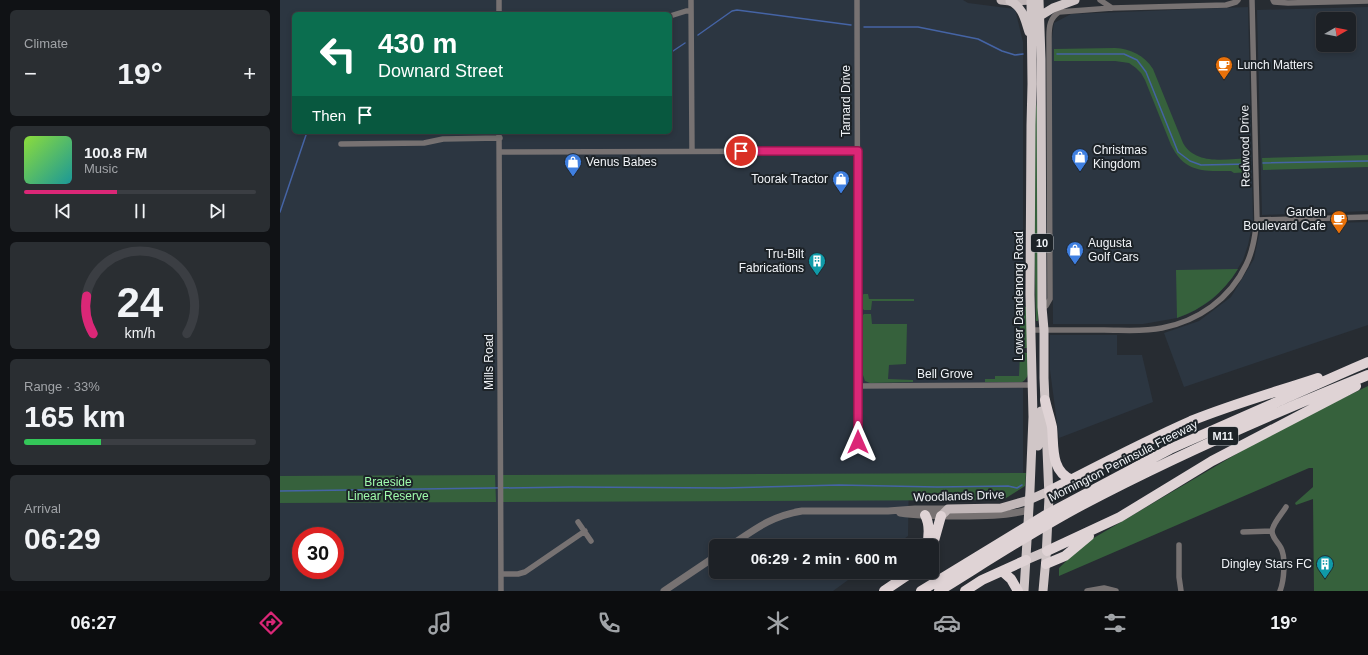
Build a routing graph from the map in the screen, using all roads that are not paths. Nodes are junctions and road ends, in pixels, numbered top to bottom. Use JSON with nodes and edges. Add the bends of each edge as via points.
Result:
{"nodes":[{"id":1,"x":499,"y":0,"type":"edge"},
{"id":2,"x":691,"y":0,"type":"edge"},
{"id":3,"x":857,"y":0,"type":"edge"},
{"id":4,"x":1032,"y":0,"type":"edge"},
{"id":5,"x":1039,"y":0,"type":"edge"},
{"id":6,"x":1075,"y":0,"type":"edge"},
{"id":7,"x":1100,"y":0,"type":"edge"},
{"id":8,"x":1238,"y":0,"type":"edge"},
{"id":9,"x":1252,"y":0,"type":"edge"},
{"id":10,"x":1273,"y":0,"type":"edge"},
{"id":11,"x":1006,"y":1,"type":"edge"},
{"id":12,"x":1368,"y":1,"type":"edge"},
{"id":13,"x":1112,"y":8,"type":"junction"},
{"id":14,"x":691,"y":11,"type":"junction"},
{"id":15,"x":499,"y":12,"type":"edge"},
{"id":16,"x":672,"y":15,"type":"edge"},
{"id":17,"x":1040,"y":16,"type":"junction"},
{"id":18,"x":1040,"y":33,"type":"junction"},
{"id":19,"x":1032,"y":41,"type":"junction"},
{"id":20,"x":1049,"y":44,"type":"junction"},
{"id":21,"x":500,"y":135,"type":"edge"},
{"id":22,"x":341,"y":144,"type":"dead end"},
{"id":23,"x":692,"y":151,"type":"junction"},
{"id":24,"x":858,"y":151,"type":"junction"},
{"id":25,"x":500,"y":152,"type":"junction"},
{"id":26,"x":1368,"y":217,"type":"edge"},
{"id":27,"x":1257,"y":220,"type":"junction"},
{"id":28,"x":1042,"y":307,"type":"junction"},
{"id":29,"x":1031,"y":330,"type":"junction"},
{"id":30,"x":1044,"y":330,"type":"junction"},
{"id":31,"x":1368,"y":362,"type":"edge"},
{"id":32,"x":1368,"y":375,"type":"edge"},
{"id":33,"x":1368,"y":379,"type":"edge"},
{"id":34,"x":1032,"y":385,"type":"junction"},
{"id":35,"x":858,"y":386,"type":"junction"},
{"id":36,"x":1044,"y":387,"type":"junction"},
{"id":37,"x":1045,"y":400,"type":"junction"},
{"id":38,"x":858,"y":442,"type":"dead end"},
{"id":39,"x":1072,"y":480,"type":"junction"},
{"id":40,"x":1049,"y":491,"type":"junction"},
{"id":41,"x":1032,"y":499,"type":"junction"},
{"id":42,"x":1081,"y":501,"type":"junction"},
{"id":43,"x":1286,"y":507,"type":"dead end"},
{"id":44,"x":1029,"y":510,"type":"junction"},
{"id":45,"x":888,"y":511,"type":"junction"},
{"id":46,"x":944,"y":512,"type":"junction"},
{"id":47,"x":925,"y":515,"type":"junction"},
{"id":48,"x":1112,"y":521,"type":"junction"},
{"id":49,"x":578,"y":522,"type":"dead end"},
{"id":50,"x":585,"y":531,"type":"junction"},
{"id":51,"x":1272,"y":531,"type":"junction"},
{"id":52,"x":1243,"y":532,"type":"dead end"},
{"id":53,"x":741,"y":539,"type":"edge"},
{"id":54,"x":928,"y":539,"type":"edge"},
{"id":55,"x":935,"y":539,"type":"edge"},
{"id":56,"x":591,"y":541,"type":"dead end"},
{"id":57,"x":1179,"y":545,"type":"dead end"},
{"id":58,"x":999,"y":549,"type":"junction"},
{"id":59,"x":1047,"y":551,"type":"junction"},
{"id":60,"x":1026,"y":560,"type":"junction"},
{"id":61,"x":709,"y":561,"type":"edge"},
{"id":62,"x":1046,"y":564,"type":"junction"},
{"id":63,"x":1002,"y":571,"type":"junction"},
{"id":64,"x":501,"y":574,"type":"junction"},
{"id":65,"x":902,"y":579,"type":"edge"},
{"id":66,"x":501,"y":591,"type":"edge"},
{"id":67,"x":664,"y":591,"type":"edge"},
{"id":68,"x":884,"y":591,"type":"edge"},
{"id":69,"x":922,"y":591,"type":"edge"},
{"id":70,"x":939,"y":591,"type":"edge"},
{"id":71,"x":965,"y":591,"type":"edge"},
{"id":72,"x":1018,"y":591,"type":"edge"},
{"id":73,"x":1024,"y":591,"type":"edge"},
{"id":74,"x":1043,"y":591,"type":"edge"},
{"id":75,"x":1087,"y":591,"type":"edge"},
{"id":76,"x":1116,"y":591,"type":"edge"},
{"id":77,"x":1181,"y":591,"type":"edge"},
{"id":78,"x":1280,"y":591,"type":"edge"}],
"edges":[{"from":1,"to":15,"type":"street"},
{"from":2,"to":14,"type":"street"},
{"from":3,"to":24,"type":"street","name":"Tarnard Drive"},
{"from":4,"to":11,"type":"main road"},
{"from":4,"to":19,"type":"highway","name":"Lower Dandenong Road","number":"10"},
{"from":5,"to":17,"type":"highway","name":"Lower Dandenong Road","number":"10"},
{"from":6,"to":17,"type":"highway"},
{"from":7,"to":13,"type":"street"},
{"from":8,"to":13,"type":"street","via":[[1226,5]]},
{"from":9,"to":27,"type":"street","name":"Redwood Drive"},
{"from":10,"to":12,"type":"street","via":[[1288,3]]},
{"from":11,"to":19,"type":"highway","via":[[1021,10]]},
{"from":13,"to":20,"type":"street","name":"Lower Dandenong Road","via":[[1059,12],[1051,20]]},
{"from":14,"to":16,"type":"street"},
{"from":14,"to":23,"type":"street"},
{"from":17,"to":18,"type":"highway","name":"Lower Dandenong Road","number":"10"},
{"from":18,"to":20,"type":"street"},
{"from":18,"to":28,"type":"highway","name":"Lower Dandenong Road","number":"10"},
{"from":19,"to":29,"type":"highway","name":"Lower Dandenong Road","number":"10"},
{"from":20,"to":28,"type":"street","name":"Lower Dandenong Road","via":[[1050,298],[1046,306]]},
{"from":21,"to":22,"type":"street","via":[[442,138],[424,143]]},
{"from":21,"to":25,"type":"street","name":"Mills Road"},
{"from":23,"to":24,"type":"street"},
{"from":23,"to":25,"type":"street"},
{"from":24,"to":35,"type":"street","name":"Tarnard Drive"},
{"from":25,"to":64,"type":"street","name":"Mills Road"},
{"from":26,"to":27,"type":"street"},
{"from":27,"to":30,"type":"street","name":"Redwood Drive","via":[[1254,243],[1246,264],[1223,297],[1204,313],[1182,323],[1160,328]]},
{"from":28,"to":30,"type":"highway","name":"Lower Dandenong Road","number":"10"},
{"from":29,"to":30,"type":"street","name":"Redwood Drive"},
{"from":29,"to":34,"type":"highway","name":"Lower Dandenong Road","number":"10"},
{"from":30,"to":36,"type":"highway","name":"Lower Dandenong Road","number":"10"},
{"from":31,"to":39,"type":"highway","via":[[1191,421]]},
{"from":31,"to":42,"type":"highway","name":"Mornington Peninsula Freeway","number":"M11","via":[[1170,449]]},
{"from":32,"to":42,"type":"highway","name":"Mornington Peninsula Freeway","number":"M11","via":[[1263,418]]},
{"from":33,"to":48,"type":"highway","via":[[1212,461]]},
{"from":34,"to":35,"type":"street","name":"Bell Grove"},
{"from":34,"to":41,"type":"highway","name":"Lower Dandenong Road","number":"10"},
{"from":35,"to":38,"type":"street","name":"Tarnard Drive"},
{"from":36,"to":37,"type":"highway","name":"Lower Dandenong Road","number":"10"},
{"from":36,"to":41,"type":"highway"},
{"from":37,"to":39,"type":"highway","via":[[1052,426],[1055,462]]},
{"from":37,"to":40,"type":"highway","name":"Lower Dandenong Road","number":"10"},
{"from":39,"to":40,"type":"highway"},
{"from":40,"to":41,"type":"highway"},
{"from":40,"to":59,"type":"highway","name":"Lower Dandenong Road","number":"10"},
{"from":41,"to":44,"type":"highway"},
{"from":41,"to":46,"type":"main road","name":"Woodlands Drive","via":[[1001,508]]},
{"from":42,"to":58,"type":"highway","name":"Mornington Peninsula Freeway","number":"M11","via":[[1045,526]]},
{"from":43,"to":51,"type":"street"},
{"from":44,"to":46,"type":"street","name":"Woodlands Drive","via":[[1000,516]]},
{"from":44,"to":60,"type":"highway"},
{"from":45,"to":46,"type":"street","name":"Woodlands Drive","via":[[919,509]]},
{"from":45,"to":47,"type":"street","name":"Woodlands Drive"},
{"from":45,"to":53,"type":"street","name":"Woodlands Drive","via":[[788,513],[765,523]]},
{"from":46,"to":47,"type":"street","name":"Woodlands Drive"},
{"from":46,"to":55,"type":"highway"},
{"from":47,"to":54,"type":"highway","via":[[929,530]]},
{"from":48,"to":59,"type":"highway"},
{"from":48,"to":62,"type":"highway","via":[[1084,539],[1065,556]]},
{"from":49,"to":50,"type":"street"},
{"from":50,"to":56,"type":"street"},
{"from":50,"to":64,"type":"street","via":[[525,572]]},
{"from":51,"to":52,"type":"street"},
{"from":51,"to":78,"type":"street","via":[[1283,554],[1283,579]]},
{"from":57,"to":77,"type":"street"},
{"from":58,"to":69,"type":"highway","name":"Mornington Peninsula Freeway","number":"M11"},
{"from":58,"to":70,"type":"highway","name":"Mornington Peninsula Freeway","number":"M11"},
{"from":59,"to":60,"type":"highway"},
{"from":59,"to":62,"type":"highway","name":"Lower Dandenong Road","number":"10"},
{"from":60,"to":63,"type":"highway"},
{"from":60,"to":73,"type":"highway"},
{"from":61,"to":67,"type":"street"},
{"from":62,"to":74,"type":"highway","name":"Lower Dandenong Road","number":"10"},
{"from":63,"to":71,"type":"highway"},
{"from":63,"to":72,"type":"highway","via":[[1011,579]]},
{"from":64,"to":66,"type":"street","name":"Mills Road"},
{"from":65,"to":68,"type":"highway"},
{"from":75,"to":76,"type":"street","via":[[1100,588]]}]}
